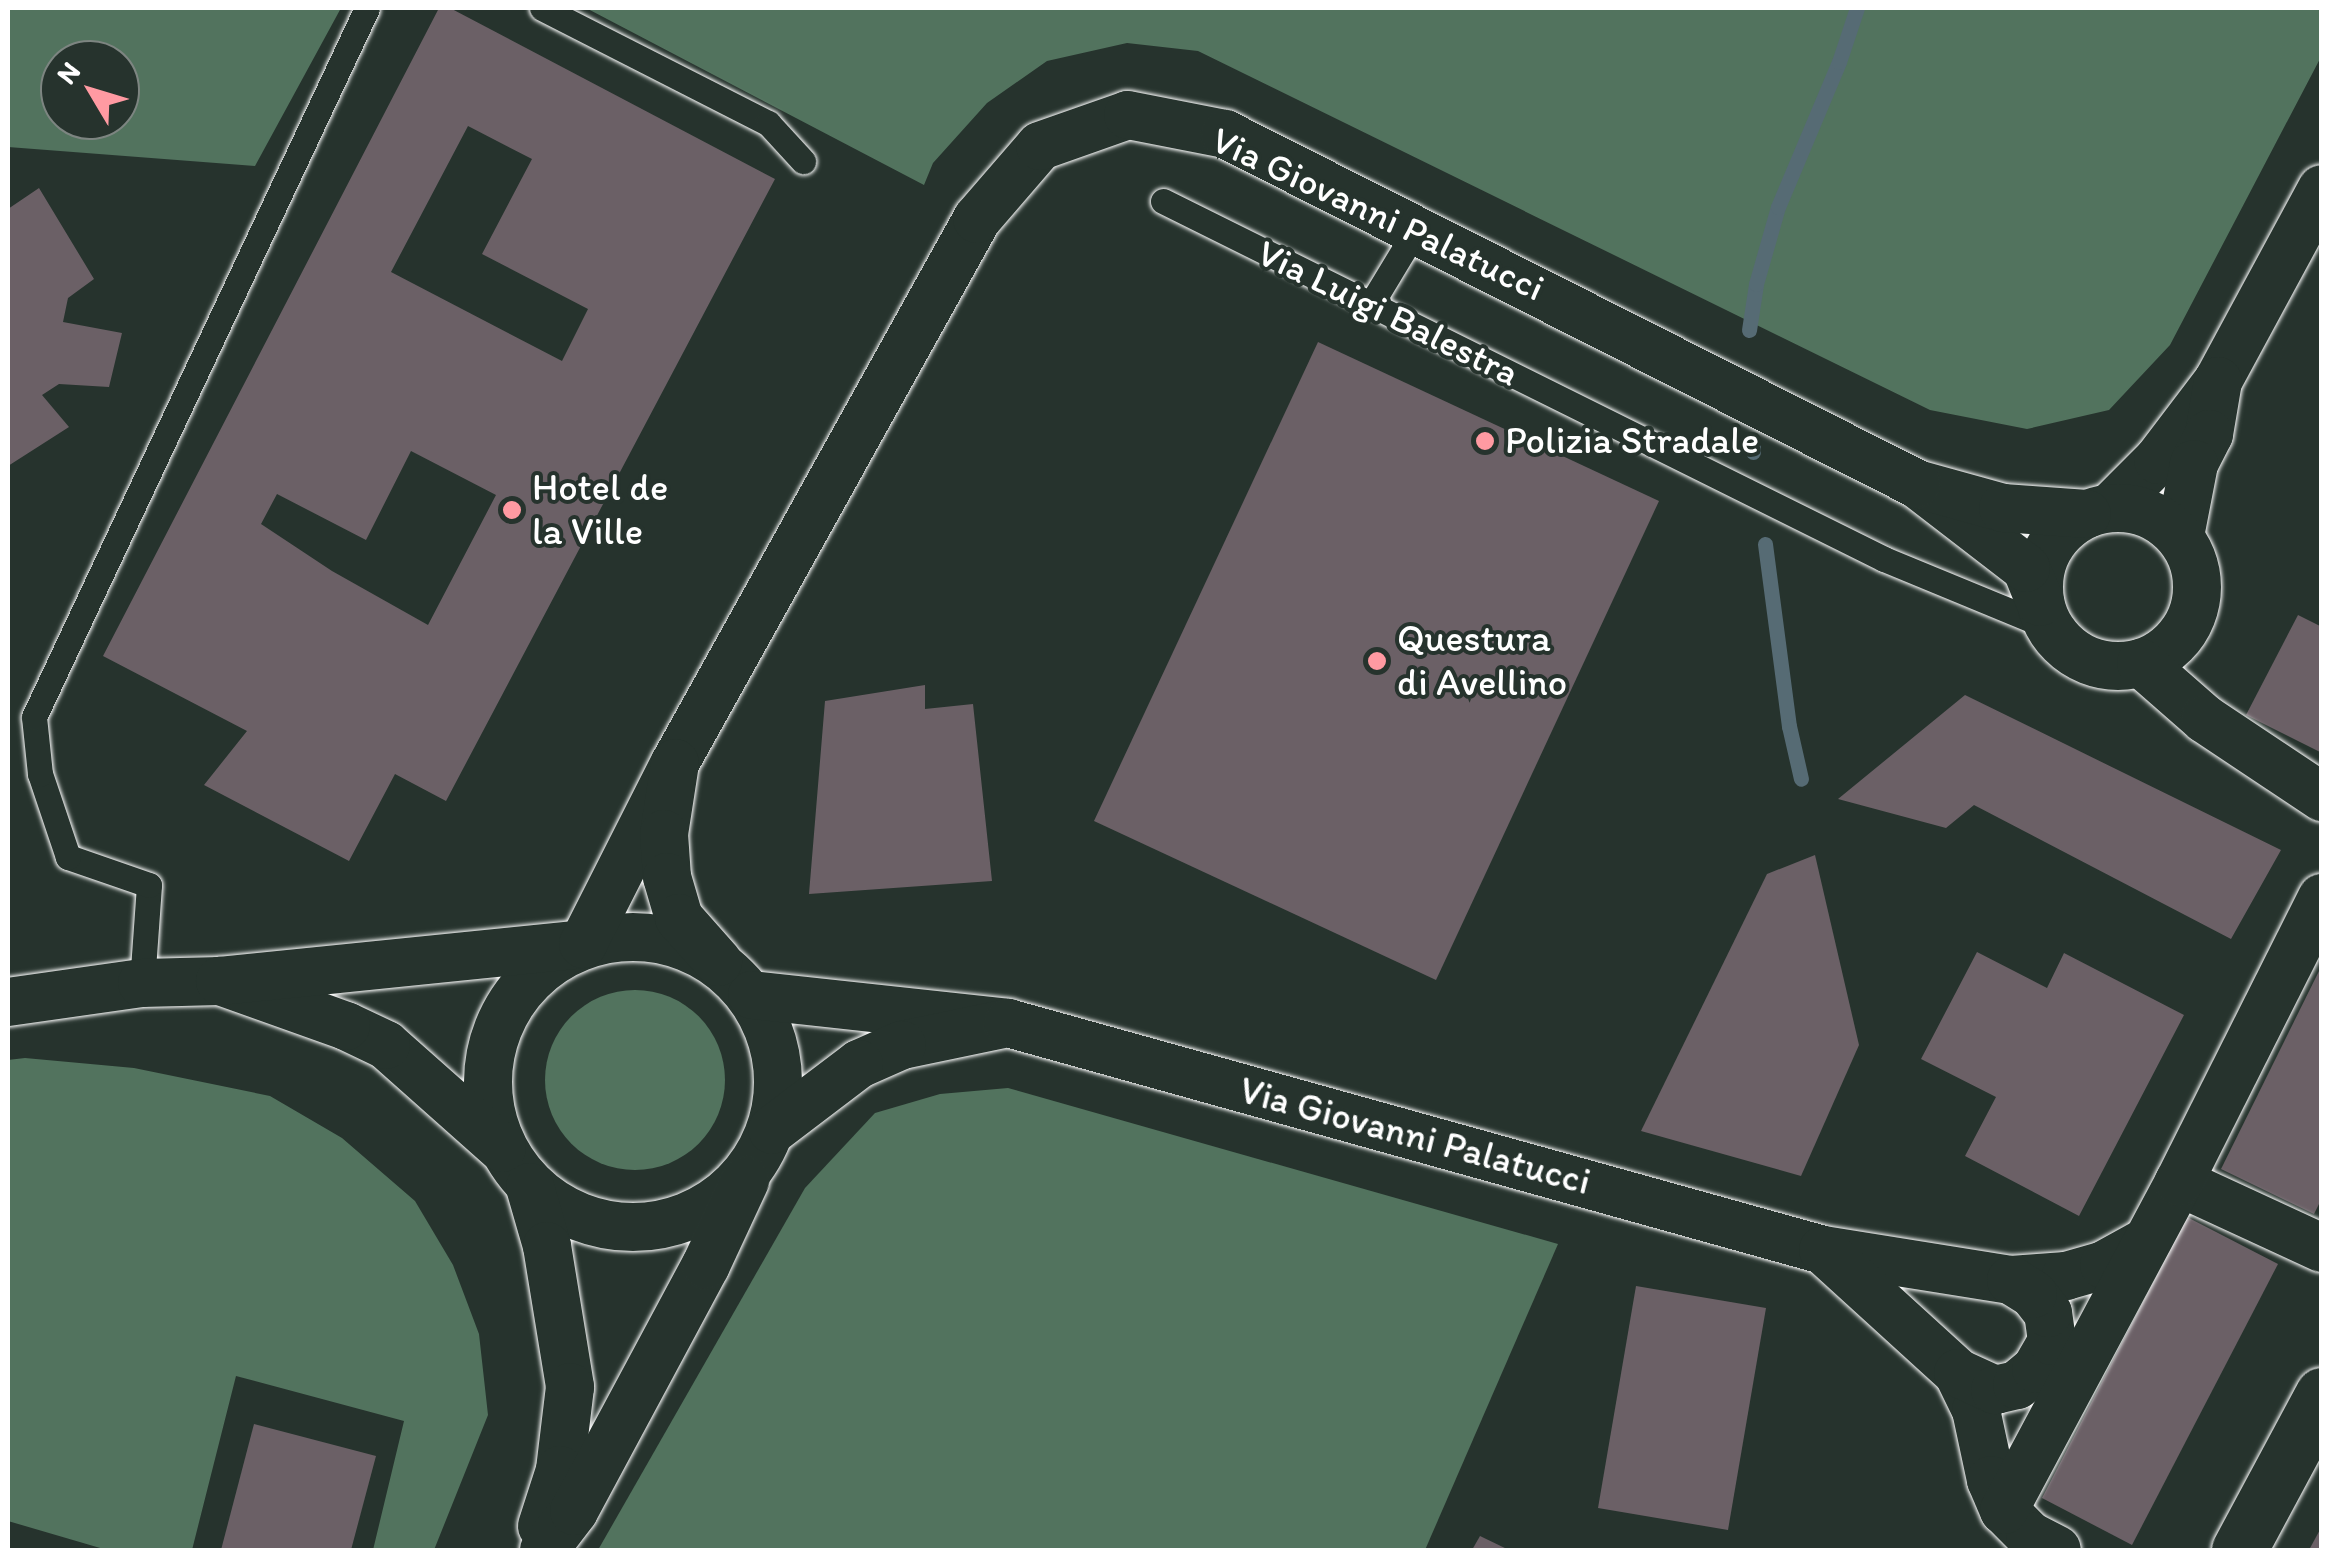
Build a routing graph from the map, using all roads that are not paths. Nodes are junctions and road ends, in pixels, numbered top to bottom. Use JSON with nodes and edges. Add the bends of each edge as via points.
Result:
{"nodes":[{"id":1,"x":367,"y":8,"type":"edge"},
{"id":2,"x":542,"y":8,"type":"edge"},
{"id":3,"x":804,"y":160,"type":"dead end"},
{"id":4,"x":2322,"y":189,"type":"edge"},
{"id":5,"x":1163,"y":201,"type":"dead end"},
{"id":6,"x":1418,"y":228,"type":"junction"},
{"id":7,"x":1370,"y":304,"type":"junction"},
{"id":8,"x":2218,"y":381,"type":"junction"},
{"id":9,"x":1917,"y":484,"type":"junction"},
{"id":10,"x":2099,"y":511,"type":"junction"},
{"id":11,"x":2180,"y":536,"type":"junction"},
{"id":12,"x":2044,"y":614,"type":"junction"},
{"id":13,"x":2140,"y":663,"type":"junction"},
{"id":14,"x":676,"y":763,"type":"junction"},
{"id":15,"x":2322,"y":797,"type":"edge"},
{"id":16,"x":2322,"y":898,"type":"edge"},
{"id":17,"x":583,"y":944,"type":"junction"},
{"id":18,"x":718,"y":962,"type":"junction"},
{"id":19,"x":220,"y":981,"type":"junction"},
{"id":20,"x":142,"y":983,"type":"junction"},
{"id":21,"x":752,"y":995,"type":"junction"},
{"id":22,"x":8,"y":1002,"type":"edge"},
{"id":23,"x":1008,"y":1024,"type":"junction"},
{"id":24,"x":772,"y":1130,"type":"junction"},
{"id":25,"x":502,"y":1148,"type":"junction"},
{"id":26,"x":749,"y":1172,"type":"junction"},
{"id":27,"x":2179,"y":1182,"type":"junction"},
{"id":28,"x":530,"y":1188,"type":"junction"},
{"id":29,"x":2142,"y":1244,"type":"junction"},
{"id":30,"x":2322,"y":1248,"type":"edge"},
{"id":31,"x":1823,"y":1250,"type":"junction"},
{"id":32,"x":2012,"y":1280,"type":"junction"},
{"id":33,"x":1958,"y":1373,"type":"junction"},
{"id":34,"x":2322,"y":1396,"type":"edge"},
{"id":35,"x":2004,"y":1510,"type":"junction"},
{"id":36,"x":531,"y":1550,"type":"edge"},
{"id":37,"x":544,"y":1550,"type":"edge"},
{"id":38,"x":2057,"y":1550,"type":"edge"},
{"id":39,"x":2239,"y":1550,"type":"edge"}],
"edges":[{"from":1,"to":20,"type":"lane","via":[[34,718],[40,774],[68,857],[149,886]]},
{"from":2,"to":3,"type":"lane","via":[[768,123]]},
{"from":4,"to":8,"type":"street"},
{"from":5,"to":7,"type":"lane","name":"Via Luigi Balestra"},
{"from":6,"to":7,"type":"lane"},
{"from":6,"to":9,"type":"street","name":"Via Giovanni Palatucci"},
{"from":6,"to":14,"type":"street","name":"Via Giovanni Palatucci","via":[[1226,134],[1128,114],[1040,146],[977,219]]},
{"from":7,"to":12,"type":"lane","name":"Via Luigi Balestra","via":[[1884,559]]},
{"from":8,"to":10,"type":"street","via":[[2158,460]]},
{"from":8,"to":11,"type":"street"},
{"from":9,"to":10,"type":"street","name":"Via Giovanni Palatucci","via":[[2004,508]]},
{"from":9,"to":12,"type":"street","name":"Via Giovanni Palatucci","via":[[2026,568]]},
{"from":10,"to":11,"type":"street","via":[[2137,510]]},
{"from":10,"to":12,"type":"street","via":[[2064,528],[2048,550],[2040,575]]},
{"from":11,"to":13,"type":"street","via":[[2193,558],[2195,608],[2165,652]]},
{"from":12,"to":13,"type":"street","via":[[2066,648],[2089,662]]},
{"from":13,"to":15,"type":"street","via":[[2204,719]]},
{"from":14,"to":17,"type":"street","name":"Via Giovanni Palatucci"},
{"from":14,"to":18,"type":"street","name":"Via Giovanni Palatucci","via":[[664,834],[667,877],[679,918]]},
{"from":16,"to":27,"type":"street"},
{"from":17,"to":18,"type":"street","via":[[629,936],[676,942]]},
{"from":17,"to":19,"type":"street"},
{"from":17,"to":25,"type":"street","via":[[542,968],[509,1005],[490,1050],[488,1100]]},
{"from":18,"to":21,"type":"street"},
{"from":19,"to":20,"type":"street"},
{"from":19,"to":25,"type":"street","via":[[386,1046]]},
{"from":20,"to":22,"type":"street"},
{"from":21,"to":23,"type":"street","name":"Via Giovanni Palatucci"},
{"from":21,"to":24,"type":"street","via":[[773,1037],[778,1068]]},
{"from":23,"to":24,"type":"street","name":"Via Giovanni Palatucci","via":[[887,1051],[859,1064]]},
{"from":23,"to":31,"type":"street","name":"Via Giovanni Palatucci"},
{"from":24,"to":26,"type":"street"},
{"from":25,"to":28,"type":"street"},
{"from":26,"to":28,"type":"street","via":[[713,1205],[667,1225],[619,1228],[571,1216]]},
{"from":26,"to":37,"type":"street","via":[[593,1476]]},
{"from":27,"to":29,"type":"street"},
{"from":27,"to":30,"type":"street"},
{"from":28,"to":36,"type":"street","via":[[547,1246],[570,1387],[554,1501]]},
{"from":29,"to":32,"type":"street","name":"Via Giovanni Palatucci","via":[[2066,1276]]},
{"from":29,"to":35,"type":"street"},
{"from":31,"to":32,"type":"street","name":"Via Giovanni Palatucci"},
{"from":31,"to":33,"type":"street","name":"Via Giovanni Palatucci"},
{"from":32,"to":33,"type":"street","name":"Via Giovanni Palatucci","via":[[2048,1312],[2052,1341],[2036,1369],[2017,1385],[1995,1390]]},
{"from":33,"to":35,"type":"street","name":"Via Giovanni Palatucci","via":[[1976,1410]]},
{"from":34,"to":39,"type":"street"},
{"from":35,"to":38,"type":"street","via":[[2030,1536]]}]}
